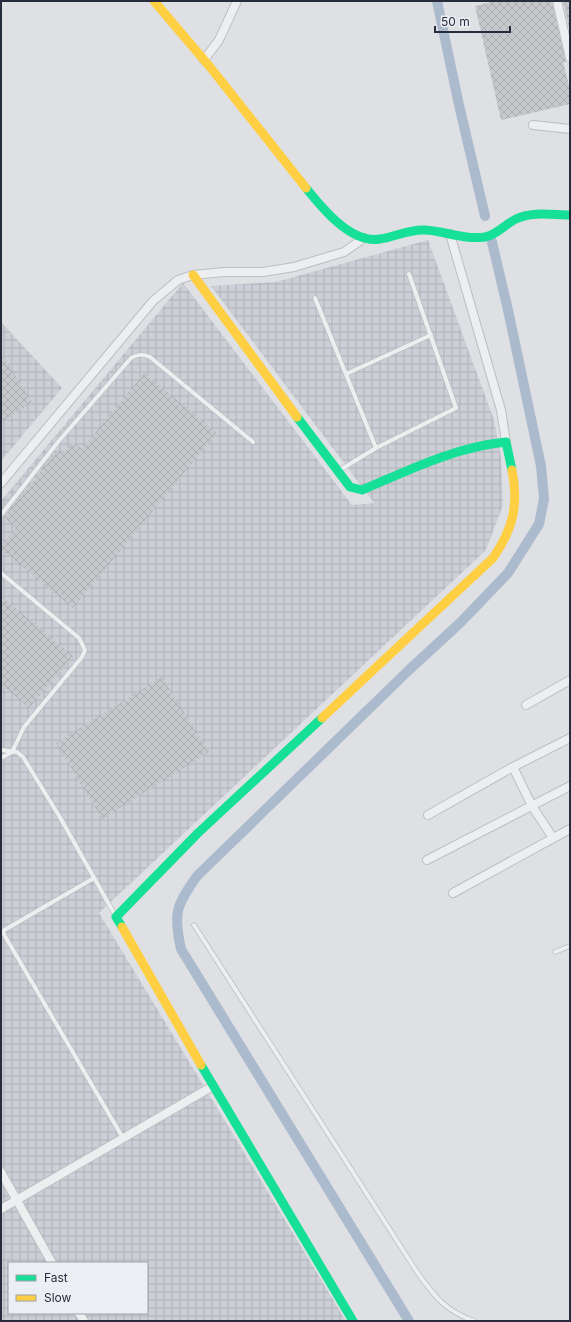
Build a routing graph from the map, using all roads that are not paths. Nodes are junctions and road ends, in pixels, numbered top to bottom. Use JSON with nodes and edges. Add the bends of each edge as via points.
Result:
{"nodes":[{"id":1,"x":237,"y":1,"type":"edge"},
{"id":2,"x":557,"y":1,"type":"edge"},
{"id":3,"x":156,"y":2,"type":"edge"},
{"id":4,"x":568,"y":44,"type":"edge"},
{"id":5,"x":570,"y":58,"type":"edge"},
{"id":6,"x":204,"y":60,"type":"junction"},
{"id":7,"x":533,"y":125,"type":"dead end"},
{"id":8,"x":570,"y":129,"type":"edge"},
{"id":9,"x":570,"y":215,"type":"edge"},
{"id":10,"x":450,"y":234,"type":"junction"},
{"id":11,"x":364,"y":238,"type":"junction"},
{"id":12,"x":409,"y":274,"type":"dead end"},
{"id":13,"x":193,"y":275,"type":"junction"},
{"id":14,"x":315,"y":298,"type":"dead end"},
{"id":15,"x":431,"y":336,"type":"junction"},
{"id":16,"x":346,"y":374,"type":"junction"},
{"id":17,"x":253,"y":442,"type":"dead end"},
{"id":18,"x":506,"y":442,"type":"junction"},
{"id":19,"x":376,"y":448,"type":"junction"},
{"id":20,"x":338,"y":471,"type":"junction"},
{"id":21,"x":1,"y":483,"type":"edge"},
{"id":22,"x":1,"y":515,"type":"edge"},
{"id":23,"x":1,"y":572,"type":"edge"},
{"id":24,"x":570,"y":680,"type":"edge"},
{"id":25,"x":526,"y":705,"type":"dead end"},
{"id":26,"x":570,"y":738,"type":"edge"},
{"id":27,"x":1,"y":750,"type":"edge"},
{"id":28,"x":12,"y":752,"type":"junction"},
{"id":29,"x":1,"y":758,"type":"edge"},
{"id":30,"x":513,"y":767,"type":"junction"},
{"id":31,"x":570,"y":786,"type":"edge"},
{"id":32,"x":532,"y":806,"type":"junction"},
{"id":33,"x":428,"y":816,"type":"dead end"},
{"id":34,"x":570,"y":829,"type":"edge"},
{"id":35,"x":553,"y":838,"type":"junction"},
{"id":36,"x":427,"y":860,"type":"dead end"},
{"id":37,"x":94,"y":878,"type":"junction"},
{"id":38,"x":453,"y":893,"type":"dead end"},
{"id":39,"x":116,"y":917,"type":"junction"},
{"id":40,"x":194,"y":925,"type":"dead end"},
{"id":41,"x":2,"y":932,"type":"edge"},
{"id":42,"x":570,"y":946,"type":"edge"},
{"id":43,"x":555,"y":952,"type":"dead end"},
{"id":44,"x":213,"y":1086,"type":"junction"},
{"id":45,"x":123,"y":1138,"type":"junction"},
{"id":46,"x":1,"y":1172,"type":"edge"},
{"id":47,"x":17,"y":1199,"type":"junction"},
{"id":48,"x":1,"y":1209,"type":"edge"},
{"id":49,"x":51,"y":1262,"type":"edge"},
{"id":50,"x":353,"y":1321,"type":"edge"},
{"id":51,"x":474,"y":1321,"type":"edge"}],
"edges":[{"from":1,"to":6,"type":"street","via":[[219,40]]},
{"from":2,"to":4,"type":"street"},
{"from":3,"to":6,"type":"street"},
{"from":4,"to":5,"type":"street"},
{"from":6,"to":11,"type":"street","via":[[322,207],[340,223]]},
{"from":7,"to":8,"type":"street"},
{"from":9,"to":10,"type":"street","via":[[530,215],[517,219],[495,234],[484,237]]},
{"from":10,"to":11,"type":"street","via":[[412,230],[375,240]]},
{"from":10,"to":18,"type":"street","via":[[500,410]]},
{"from":11,"to":13,"type":"street","via":[[344,252],[294,268]]},
{"from":12,"to":15,"type":"lane"},
{"from":13,"to":20,"type":"street"},
{"from":13,"to":21,"type":"street","via":[[178,280],[153,301]]},
{"from":14,"to":16,"type":"lane"},
{"from":15,"to":16,"type":"lane"},
{"from":15,"to":19,"type":"lane","via":[[456,408]]},
{"from":16,"to":19,"type":"lane"},
{"from":17,"to":22,"type":"lane","via":[[150,357],[137,354],[58,442]]},
{"from":18,"to":20,"type":"street","via":[[457,453],[362,490],[350,488]]},
{"from":18,"to":39,"type":"street","via":[[515,480],[515,505],[511,530],[493,558],[198,833]]},
{"from":19,"to":20,"type":"lane"},
{"from":23,"to":28,"type":"lane","via":[[79,638],[85,650],[24,727]]},
{"from":24,"to":25,"type":"street"},
{"from":26,"to":30,"type":"street"},
{"from":27,"to":28,"type":"lane"},
{"from":28,"to":29,"type":"lane"},
{"from":28,"to":37,"type":"lane","via":[[23,757]]},
{"from":30,"to":32,"type":"street"},
{"from":30,"to":33,"type":"street"},
{"from":31,"to":32,"type":"street"},
{"from":32,"to":35,"type":"street"},
{"from":32,"to":36,"type":"street"},
{"from":34,"to":35,"type":"street"},
{"from":35,"to":38,"type":"street"},
{"from":37,"to":39,"type":"lane"},
{"from":37,"to":41,"type":"lane"},
{"from":39,"to":44,"type":"street"},
{"from":40,"to":51,"type":"lane","via":[[419,1275],[434,1296],[447,1308]]},
{"from":41,"to":45,"type":"lane"},
{"from":42,"to":43,"type":"lane"},
{"from":44,"to":45,"type":"street"},
{"from":44,"to":50,"type":"street"},
{"from":45,"to":47,"type":"street"},
{"from":46,"to":47,"type":"street"},
{"from":47,"to":48,"type":"street"},
{"from":47,"to":49,"type":"street"}]}
